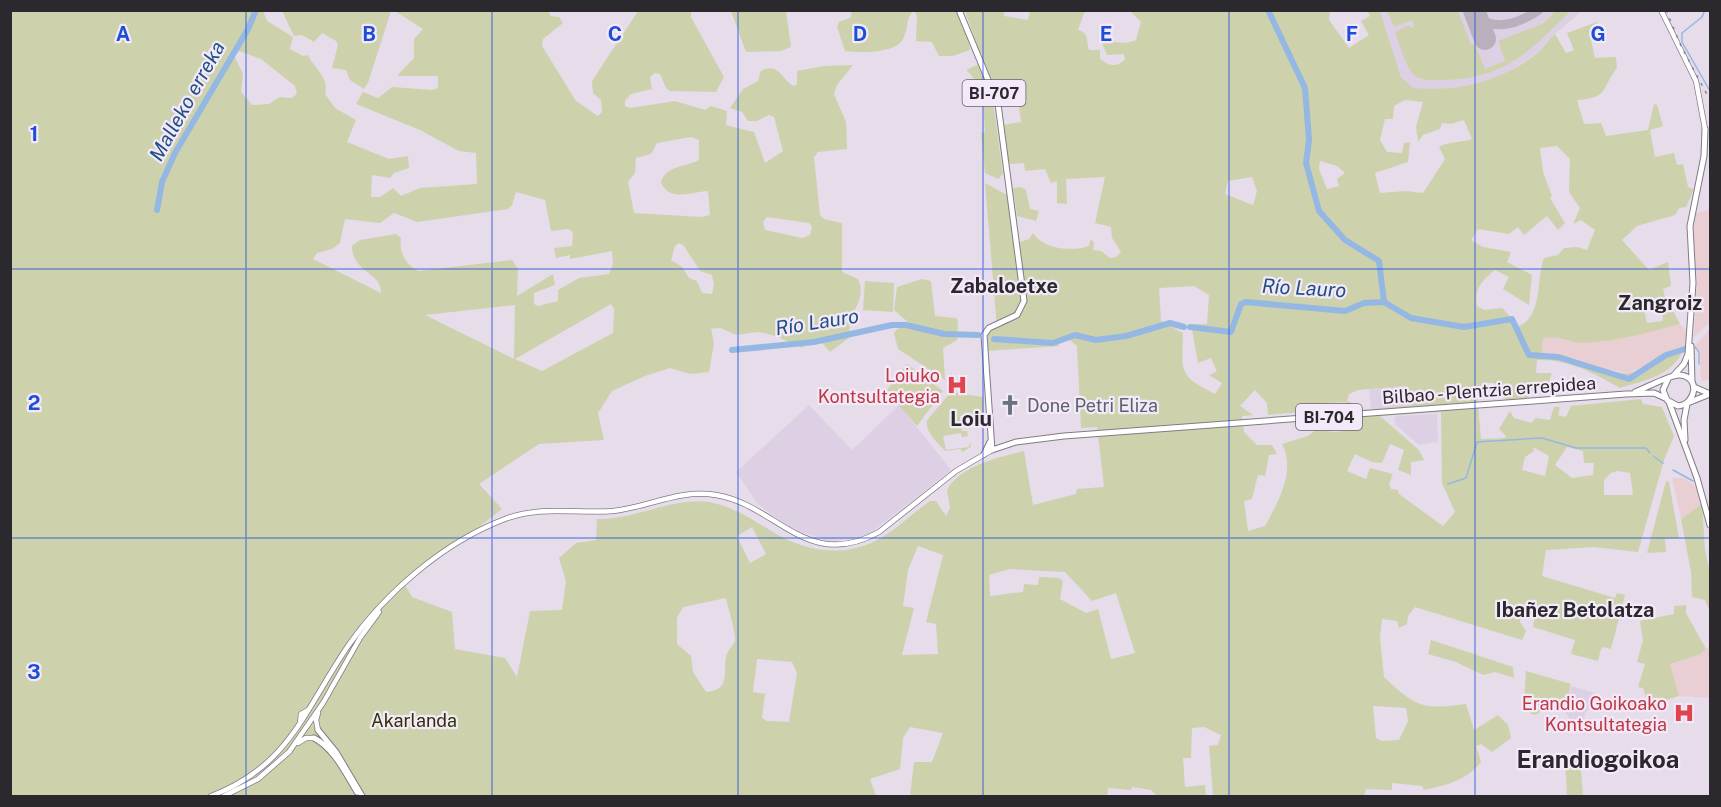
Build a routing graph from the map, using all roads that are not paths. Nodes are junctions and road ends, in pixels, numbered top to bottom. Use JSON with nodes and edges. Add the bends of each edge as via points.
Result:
{"nodes":[{"id":1,"x":959,"y":10,"type":"edge"},
{"id":2,"x":1661,"y":10,"type":"edge"},
{"id":3,"x":1705,"y":129,"type":"joint"},
{"id":4,"x":1690,"y":330,"type":"junction"},
{"id":5,"x":1671,"y":377,"type":"junction"},
{"id":6,"x":1693,"y":385,"type":"junction"},
{"id":7,"x":1626,"y":394,"type":"junction"},
{"id":8,"x":1710,"y":394,"type":"edge"},
{"id":9,"x":1667,"y":400,"type":"junction"},
{"id":10,"x":1688,"y":403,"type":"junction"},
{"id":11,"x":991,"y":439,"type":"junction"},
{"id":12,"x":1010,"y":444,"type":"junction"},
{"id":13,"x":992,"y":450,"type":"junction"},
{"id":14,"x":984,"y":453,"type":"junction"},
{"id":15,"x":1687,"y":453,"type":"junction"},
{"id":16,"x":516,"y":517,"type":"junction"},
{"id":17,"x":1710,"y":525,"type":"edge"},
{"id":18,"x":327,"y":682,"type":"junction"},
{"id":19,"x":323,"y":703,"type":"junction"},
{"id":20,"x":306,"y":727,"type":"junction"},
{"id":21,"x":318,"y":730,"type":"junction"},
{"id":22,"x":314,"y":738,"type":"junction"},
{"id":23,"x":289,"y":752,"type":"junction"},
{"id":24,"x":254,"y":775,"type":"junction"},
{"id":25,"x":211,"y":796,"type":"edge"},
{"id":26,"x":224,"y":796,"type":"edge"},
{"id":27,"x":361,"y":796,"type":"edge"}],
"edges":[{"from":1,"to":11,"type":"main road","number":"BI-707","via":[[998,104],[1024,301],[1014,318],[987,330],[983,346]]},
{"from":2,"to":3,"type":"main road","via":[[1695,81]]},
{"from":3,"to":4,"type":"main road","via":[[1704,156],[1690,226]]},
{"from":4,"to":5,"type":"main road","via":[[1686,360]]},
{"from":4,"to":6,"type":"main road"},
{"from":5,"to":6,"type":"main road","via":[[1682,375]]},
{"from":5,"to":7,"type":"main road","number":"BI-704"},
{"from":5,"to":9,"type":"main road","via":[[1663,390]]},
{"from":6,"to":8,"type":"main road"},
{"from":6,"to":10,"type":"main road"},
{"from":7,"to":9,"type":"main road","number":"BI-704","via":[[1654,393]]},
{"from":7,"to":12,"type":"main road","name":"Bilbao - Plentzia errepidea","number":"BI-704"},
{"from":8,"to":10,"type":"main road"},
{"from":9,"to":10,"type":"main road","via":[[1678,406]]},
{"from":9,"to":15,"type":"main road"},
{"from":10,"to":15,"type":"main road","via":[[1683,427]]},
{"from":11,"to":12,"type":"main road"},
{"from":11,"to":13,"type":"main road","number":"BI-707"},
{"from":11,"to":14,"type":"main road"},
{"from":12,"to":13,"type":"main road","number":"BI-704"},
{"from":13,"to":14,"type":"main road"},
{"from":14,"to":16,"type":"main road","via":[[867,539],[834,543],[809,540],[740,502],[702,493],[611,511]]},
{"from":15,"to":17,"type":"main road"},
{"from":16,"to":18,"type":"main road","via":[[467,538],[399,589],[363,626]]},
{"from":16,"to":19,"type":"main road","via":[[458,547],[390,601],[368,627]]},
{"from":18,"to":20,"type":"main road"},
{"from":18,"to":24,"type":"main road","via":[[280,753]]},
{"from":19,"to":20,"type":"main road"},
{"from":19,"to":21,"type":"main road","via":[[316,717]]},
{"from":20,"to":21,"type":"main road"},
{"from":20,"to":22,"type":"main road"},
{"from":20,"to":23,"type":"main road"},
{"from":20,"to":24,"type":"main road","via":[[273,763]]},
{"from":21,"to":27,"type":"main road","via":[[342,760]]},
{"from":22,"to":23,"type":"main road","via":[[302,739]]},
{"from":22,"to":27,"type":"main road","via":[[325,745]]},
{"from":23,"to":26,"type":"main road","via":[[267,773]]},
{"from":24,"to":25,"type":"main road"}]}
